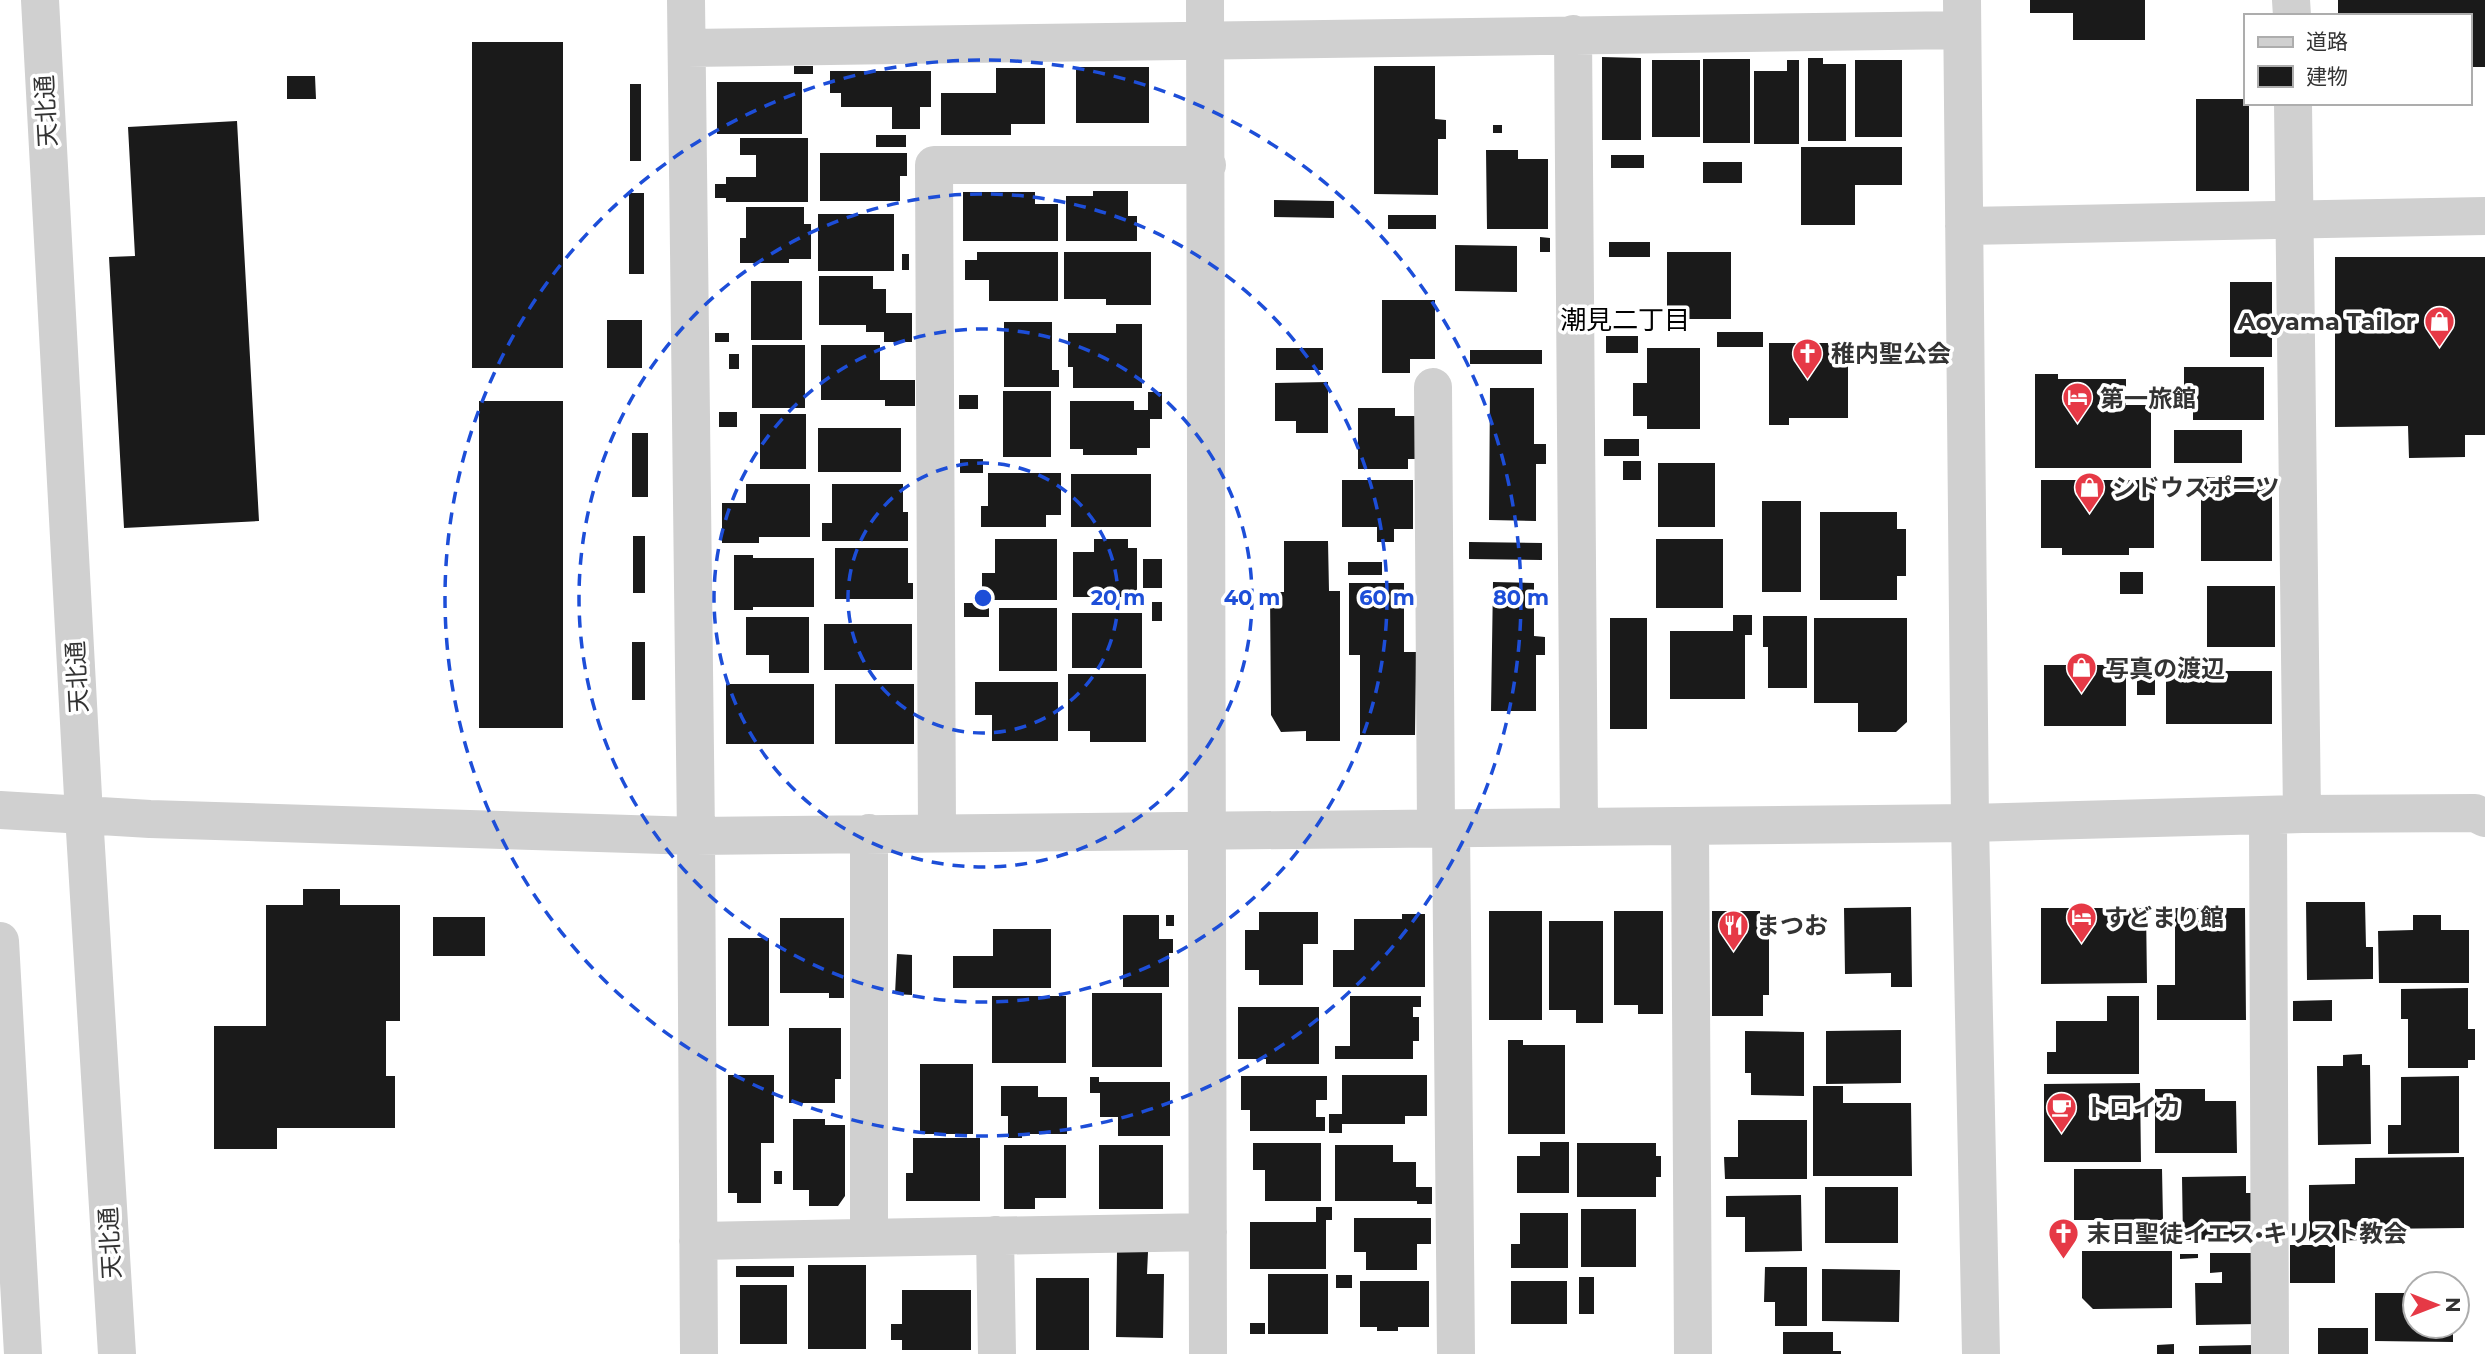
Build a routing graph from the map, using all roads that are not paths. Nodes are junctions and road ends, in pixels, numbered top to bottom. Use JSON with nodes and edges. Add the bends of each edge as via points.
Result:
{"nodes":[{"id":1,"x":40,"y":0,"type":"edge"},
{"id":2,"x":686,"y":0,"type":"edge"},
{"id":3,"x":1205,"y":0,"type":"edge"},
{"id":4,"x":1962,"y":15,"type":"edge"},
{"id":5,"x":1573,"y":34,"type":"junction"},
{"id":6,"x":1206,"y":43,"type":"junction"},
{"id":7,"x":687,"y":48,"type":"junction"},
{"id":8,"x":2293,"y":105,"type":"edge"},
{"id":9,"x":1207,"y":165,"type":"junction"},
{"id":10,"x":2485,"y":216,"type":"edge"},
{"id":11,"x":2295,"y":219,"type":"junction"},
{"id":12,"x":1964,"y":226,"type":"junction"},
{"id":13,"x":1433,"y":387,"type":"dead end"},
{"id":14,"x":0,"y":810,"type":"edge"},
{"id":15,"x":84,"y":815,"type":"junction"},
{"id":16,"x":2285,"y":815,"type":"junction"},
{"id":17,"x":2485,"y":818,"type":"edge"},
{"id":18,"x":1970,"y":823,"type":"junction"},
{"id":19,"x":1690,"y":826,"type":"junction"},
{"id":20,"x":1579,"y":827,"type":"junction"},
{"id":21,"x":1444,"y":828,"type":"junction"},
{"id":22,"x":1207,"y":831,"type":"junction"},
{"id":23,"x":937,"y":833,"type":"junction"},
{"id":24,"x":869,"y":834,"type":"junction"},
{"id":25,"x":696,"y":836,"type":"junction"},
{"id":26,"x":0,"y":941,"type":"edge"},
{"id":27,"x":1208,"y":1232,"type":"junction"},
{"id":28,"x":995,"y":1235,"type":"junction"},
{"id":29,"x":869,"y":1238,"type":"junction"},
{"id":30,"x":698,"y":1241,"type":"junction"},
{"id":31,"x":23,"y":1354,"type":"edge"},
{"id":32,"x":117,"y":1354,"type":"edge"},
{"id":33,"x":699,"y":1354,"type":"edge"},
{"id":34,"x":997,"y":1354,"type":"edge"},
{"id":35,"x":1208,"y":1354,"type":"edge"},
{"id":36,"x":1456,"y":1354,"type":"edge"},
{"id":37,"x":1693,"y":1354,"type":"edge"},
{"id":38,"x":1980,"y":1354,"type":"edge"},
{"id":39,"x":2270,"y":1354,"type":"edge"}],
"edges":[{"from":1,"to":15,"type":"street","name":"天北通"},
{"from":2,"to":7,"type":"street"},
{"from":3,"to":6,"type":"street"},
{"from":4,"to":5,"type":"street"},
{"from":4,"to":12,"type":"street"},
{"from":5,"to":6,"type":"street"},
{"from":5,"to":20,"type":"street"},
{"from":6,"to":7,"type":"street"},
{"from":6,"to":9,"type":"street"},
{"from":7,"to":25,"type":"street"},
{"from":8,"to":11,"type":"street"},
{"from":9,"to":22,"type":"street"},
{"from":9,"to":23,"type":"street","via":[[934,165]]},
{"from":10,"to":11,"type":"street"},
{"from":11,"to":12,"type":"street"},
{"from":11,"to":16,"type":"street"},
{"from":12,"to":18,"type":"street"},
{"from":13,"to":21,"type":"street"},
{"from":14,"to":15,"type":"street"},
{"from":15,"to":25,"type":"street"},
{"from":15,"to":32,"type":"street","name":"天北通"},
{"from":16,"to":17,"type":"street","via":[[2475,813]]},
{"from":16,"to":18,"type":"street"},
{"from":16,"to":39,"type":"street"},
{"from":18,"to":19,"type":"street"},
{"from":18,"to":38,"type":"street"},
{"from":19,"to":20,"type":"street"},
{"from":19,"to":37,"type":"street"},
{"from":20,"to":21,"type":"street"},
{"from":21,"to":22,"type":"street"},
{"from":21,"to":36,"type":"street"},
{"from":22,"to":23,"type":"street"},
{"from":22,"to":27,"type":"street"},
{"from":23,"to":24,"type":"street"},
{"from":24,"to":25,"type":"street"},
{"from":24,"to":29,"type":"street"},
{"from":25,"to":30,"type":"street"},
{"from":26,"to":31,"type":"street"},
{"from":27,"to":28,"type":"street"},
{"from":27,"to":35,"type":"street"},
{"from":28,"to":29,"type":"street"},
{"from":28,"to":34,"type":"street"},
{"from":29,"to":30,"type":"street"},
{"from":30,"to":33,"type":"street"}]}
